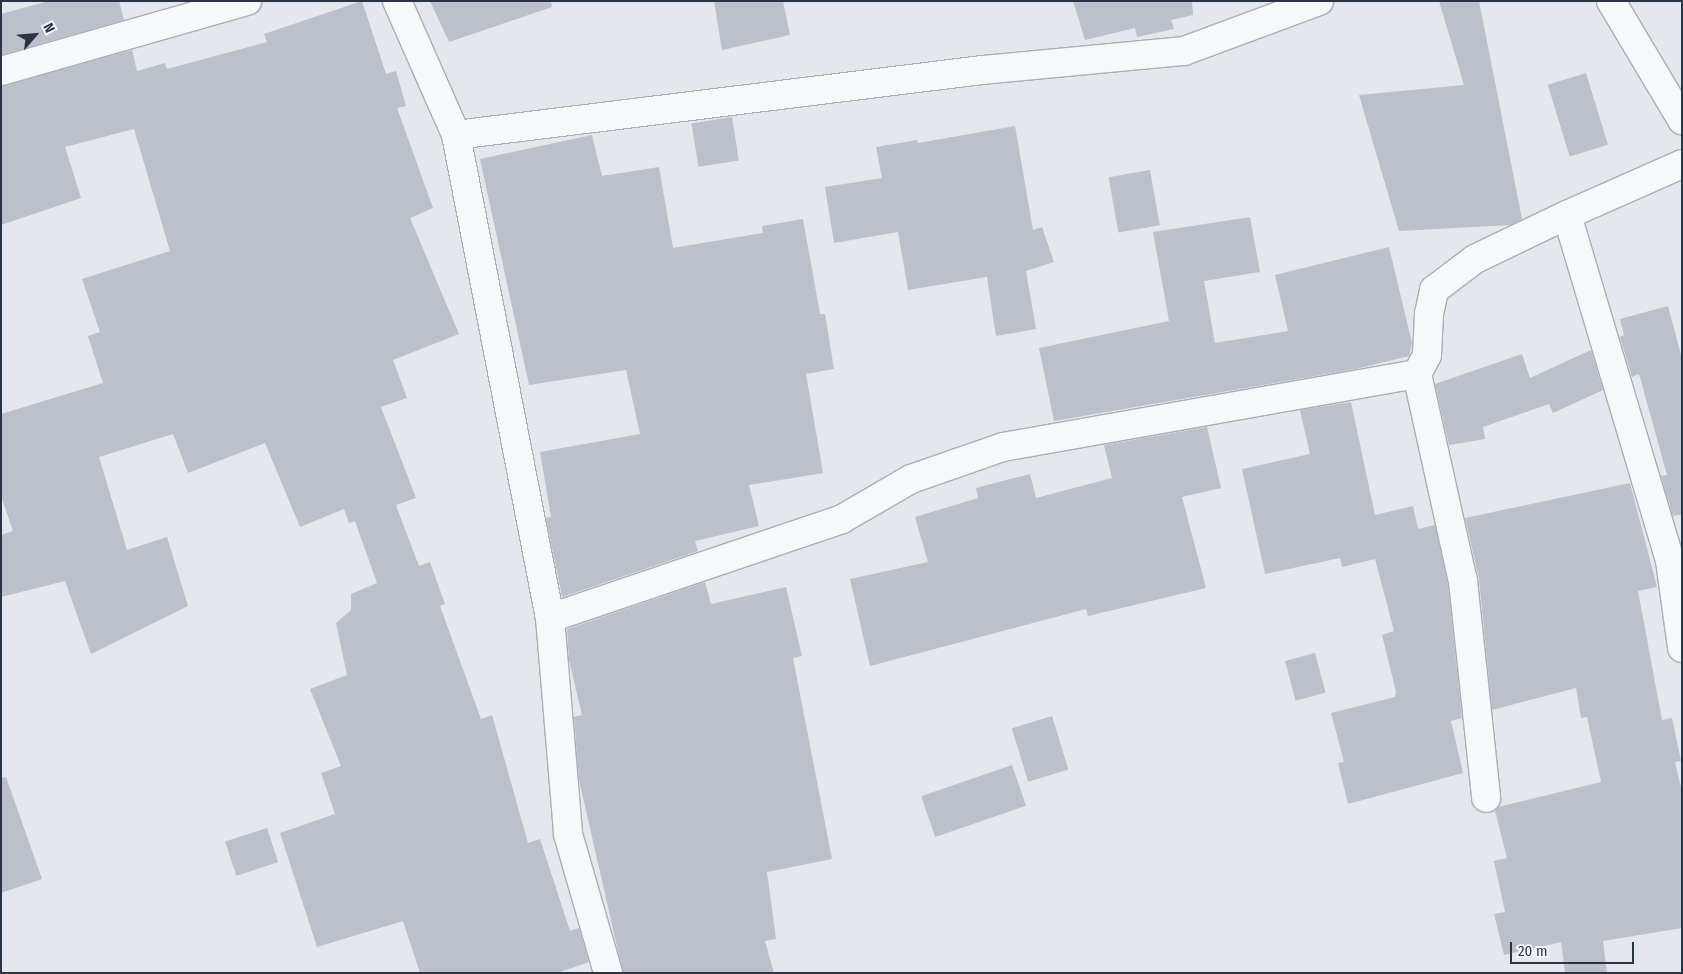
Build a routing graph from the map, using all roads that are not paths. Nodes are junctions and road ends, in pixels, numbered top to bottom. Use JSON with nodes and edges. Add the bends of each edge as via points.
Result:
{"nodes":[{"id":1,"x":247,"y":1,"type":"edge"},
{"id":2,"x":396,"y":1,"type":"edge"},
{"id":3,"x":1319,"y":1,"type":"edge"},
{"id":4,"x":1611,"y":1,"type":"edge"},
{"id":5,"x":1,"y":71,"type":"edge"},
{"id":6,"x":1682,"y":120,"type":"edge"},
{"id":7,"x":456,"y":135,"type":"junction"},
{"id":8,"x":1682,"y":164,"type":"edge"},
{"id":9,"x":1567,"y":216,"type":"junction"},
{"id":10,"x":1417,"y":374,"type":"junction"},
{"id":11,"x":550,"y":618,"type":"junction"},
{"id":12,"x":1682,"y":648,"type":"edge"},
{"id":13,"x":1486,"y":798,"type":"dead end"},
{"id":14,"x":608,"y":973,"type":"edge"}],
"edges":[{"from":1,"to":5,"type":"street"},
{"from":2,"to":7,"type":"street"},
{"from":3,"to":7,"type":"street","via":[[1184,51],[972,71]]},
{"from":4,"to":6,"type":"street"},
{"from":7,"to":11,"type":"street"},
{"from":8,"to":9,"type":"street"},
{"from":9,"to":10,"type":"street","via":[[1475,259],[1434,290],[1427,355]]},
{"from":9,"to":12,"type":"street","via":[[1670,561]]},
{"from":10,"to":11,"type":"street","via":[[1003,447],[910,480],[842,519]]},
{"from":10,"to":13,"type":"street","via":[[1463,581]]},
{"from":11,"to":14,"type":"street","via":[[568,834]]}]}
